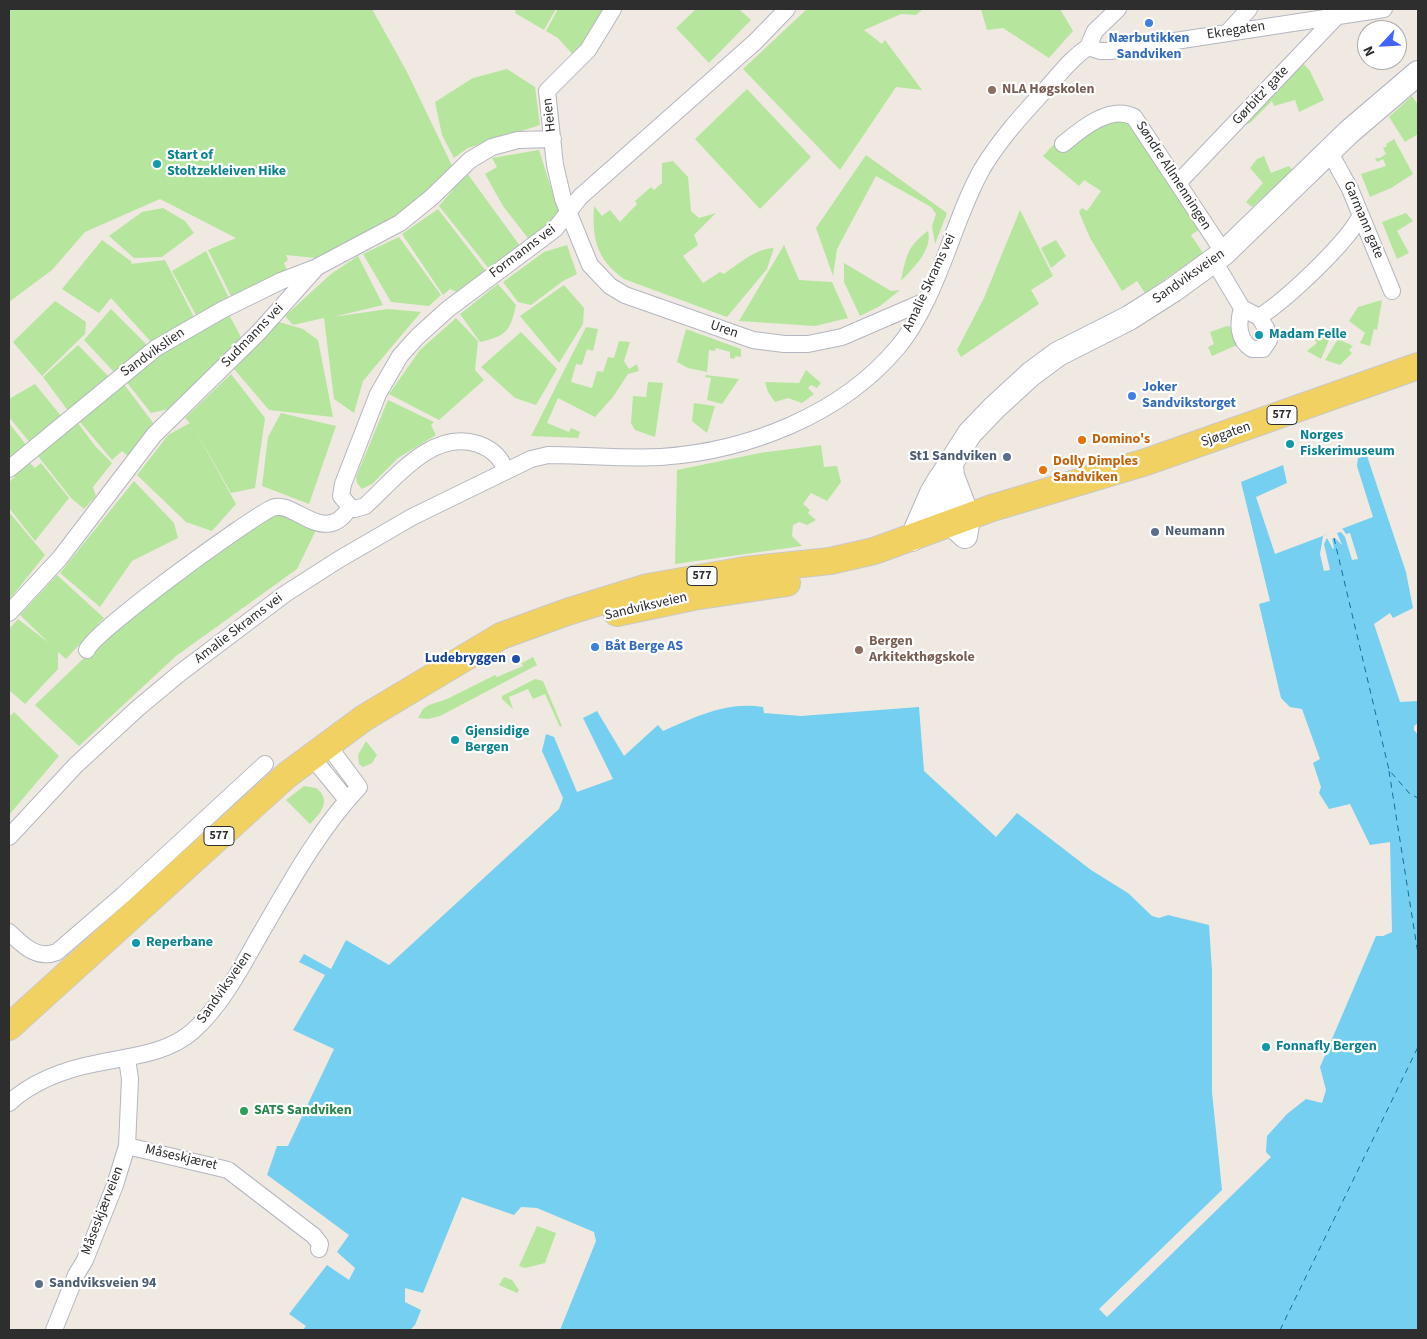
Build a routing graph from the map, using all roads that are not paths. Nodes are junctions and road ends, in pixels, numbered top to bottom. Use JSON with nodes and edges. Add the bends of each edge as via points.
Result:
{"nodes":[{"id":1,"x":613,"y":9,"type":"edge"},
{"id":2,"x":787,"y":9,"type":"edge"},
{"id":3,"x":1118,"y":9,"type":"edge"},
{"id":4,"x":1249,"y":9,"type":"edge"},
{"id":5,"x":1384,"y":9,"type":"edge"},
{"id":6,"x":1341,"y":12,"type":"edge"},
{"id":7,"x":1228,"y":32,"type":"junction"},
{"id":8,"x":1088,"y":47,"type":"junction"},
{"id":9,"x":1418,"y":73,"type":"edge"},
{"id":10,"x":553,"y":139,"type":"junction"},
{"id":11,"x":1062,"y":144,"type":"dead end"},
{"id":12,"x":1329,"y":151,"type":"junction"},
{"id":13,"x":1178,"y":183,"type":"junction"},
{"id":14,"x":570,"y":212,"type":"junction"},
{"id":15,"x":1361,"y":215,"type":"junction"},
{"id":16,"x":1219,"y":257,"type":"junction"},
{"id":17,"x":317,"y":267,"type":"junction"},
{"id":18,"x":1392,"y":291,"type":"dead end"},
{"id":19,"x":923,"y":302,"type":"junction"},
{"id":20,"x":1242,"y":308,"type":"junction"},
{"id":21,"x":1260,"y":317,"type":"junction"},
{"id":22,"x":1418,"y":366,"type":"edge"},
{"id":23,"x":9,"y":469,"type":"edge"},
{"id":24,"x":505,"y":470,"type":"junction"},
{"id":25,"x":947,"y":470,"type":"junction"},
{"id":26,"x":350,"y":508,"type":"junction"},
{"id":27,"x":961,"y":526,"type":"junction"},
{"id":28,"x":912,"y":539,"type":"junction"},
{"id":29,"x":9,"y":613,"type":"edge"},
{"id":30,"x":87,"y":650,"type":"dead end"},
{"id":31,"x":447,"y":668,"type":"junction"},
{"id":32,"x":319,"y":750,"type":"junction"},
{"id":33,"x":265,"y":764,"type":"dead end"},
{"id":34,"x":347,"y":800,"type":"junction"},
{"id":35,"x":9,"y":836,"type":"edge"},
{"id":36,"x":9,"y":932,"type":"edge"},
{"id":37,"x":9,"y":1027,"type":"edge"},
{"id":38,"x":127,"y":1059,"type":"junction"},
{"id":39,"x":9,"y":1103,"type":"edge"},
{"id":40,"x":128,"y":1146,"type":"junction"},
{"id":41,"x":319,"y":1249,"type":"dead end"},
{"id":42,"x":54,"y":1330,"type":"edge"}],
"edges":[{"from":1,"to":10,"type":"street","name":"Heien","via":[[588,50],[547,90]]},
{"from":2,"to":14,"type":"street","name":"Formanns vei","via":[[756,42],[580,197]]},
{"from":3,"to":8,"type":"street","name":"Amalie Skrams vei","via":[[1095,32]]},
{"from":4,"to":7,"type":"street"},
{"from":5,"to":6,"type":"street","name":"Ekregaten"},
{"from":6,"to":7,"type":"street","name":"Ekregaten"},
{"from":6,"to":13,"type":"street","name":"Gørbitz' gate"},
{"from":7,"to":8,"type":"street","name":"Ekregaten","via":[[1110,51]]},
{"from":8,"to":19,"type":"street","name":"Amalie Skrams vei","via":[[1064,66],[1016,121],[986,163]]},
{"from":9,"to":12,"type":"main road","name":"Sandviksveien"},
{"from":10,"to":14,"type":"street","name":"Heien","via":[[558,183]]},
{"from":10,"to":17,"type":"street","name":"Sudmanns vei","via":[[518,140],[492,147],[470,160],[432,197],[400,222]]},
{"from":11,"to":13,"type":"street","name":"Søndre Allmenningen","via":[[1095,121],[1116,113],[1130,114],[1144,128]]},
{"from":12,"to":15,"type":"street","name":"Garmann gate"},
{"from":12,"to":16,"type":"main road","name":"Sandviksveien"},
{"from":13,"to":16,"type":"street","name":"Søndre Allmenningen"},
{"from":14,"to":19,"type":"street","name":"Uren","via":[[590,265],[610,286],[645,303],[752,340],[808,344],[834,339],[862,331]]},
{"from":14,"to":26,"type":"street","name":"Formanns vei","via":[[555,229],[464,297],[400,356],[378,394],[341,489]]},
{"from":15,"to":18,"type":"street","name":"Garmann gate"},
{"from":15,"to":21,"type":"street","via":[[1353,229],[1323,260],[1277,305]]},
{"from":16,"to":20,"type":"street","name":"Søndre Allmenningen"},
{"from":16,"to":25,"type":"main road","name":"Sandviksveien","via":[[1129,318],[1058,354],[1032,374],[970,433]]},
{"from":17,"to":23,"type":"street","name":"Sandvikslien","via":[[222,310],[156,348]]},
{"from":17,"to":29,"type":"street","name":"Sudmanns vei","via":[[258,333],[154,435],[60,558]]},
{"from":19,"to":24,"type":"street","name":"Amalie Skrams vei","via":[[911,329],[898,347],[866,377],[819,411],[766,435],[726,448],[671,456],[548,455]]},
{"from":20,"to":21,"type":"street"},
{"from":20,"to":21,"type":"street","via":[[1238,323],[1240,329],[1247,345],[1256,350],[1263,349],[1268,340]]},
{"from":22,"to":27,"type":"main road","name":"Sjøgaten","number":"577","via":[[1146,462],[1095,486]]},
{"from":24,"to":26,"type":"street","via":[[499,457],[484,446],[446,442],[419,457],[365,506]]},
{"from":24,"to":35,"type":"street","name":"Amalie Skrams vei","via":[[412,517],[338,560],[236,630],[158,691],[96,746]]},
{"from":25,"to":27,"type":"main road","via":[[952,476]]},
{"from":25,"to":28,"type":"main road","name":"Sandviksveien","via":[[932,493]]},
{"from":26,"to":30,"type":"street","via":[[337,519],[317,524],[288,509],[272,508],[135,606],[100,634]]},
{"from":27,"to":28,"type":"main road","name":"Sandviksveien","number":"577"},
{"from":27,"to":31,"type":"main road","name":"Sandviksveien","number":"577","via":[[906,558],[853,574],[694,597],[623,612],[505,644]]},
{"from":28,"to":31,"type":"main road","name":"Sandviksveien","number":"577","via":[[830,561],[745,570],[648,587],[501,636]]},
{"from":31,"to":32,"type":"main road","name":"Sandviksveien","number":"577","via":[[389,702]]},
{"from":32,"to":34,"type":"street"},
{"from":32,"to":34,"type":"street","name":"Sandviksveien","via":[[359,787]]},
{"from":32,"to":37,"type":"main road","name":"Sandviksveien","number":"577","via":[[287,775]]},
{"from":33,"to":36,"type":"street","via":[[57,952],[46,956],[35,953]]},
{"from":34,"to":38,"type":"street","name":"Sandviksveien","via":[[308,851],[238,974],[209,1015],[182,1038],[163,1048]]},
{"from":38,"to":39,"type":"street","name":"Sandviksveien","via":[[55,1075]]},
{"from":38,"to":40,"type":"street","name":"Måseskjæret","via":[[130,1079]]},
{"from":40,"to":41,"type":"street","name":"Måseskjæret","via":[[228,1170],[314,1236],[320,1244]]},
{"from":40,"to":42,"type":"street","name":"Måseskjærveien"}]}
